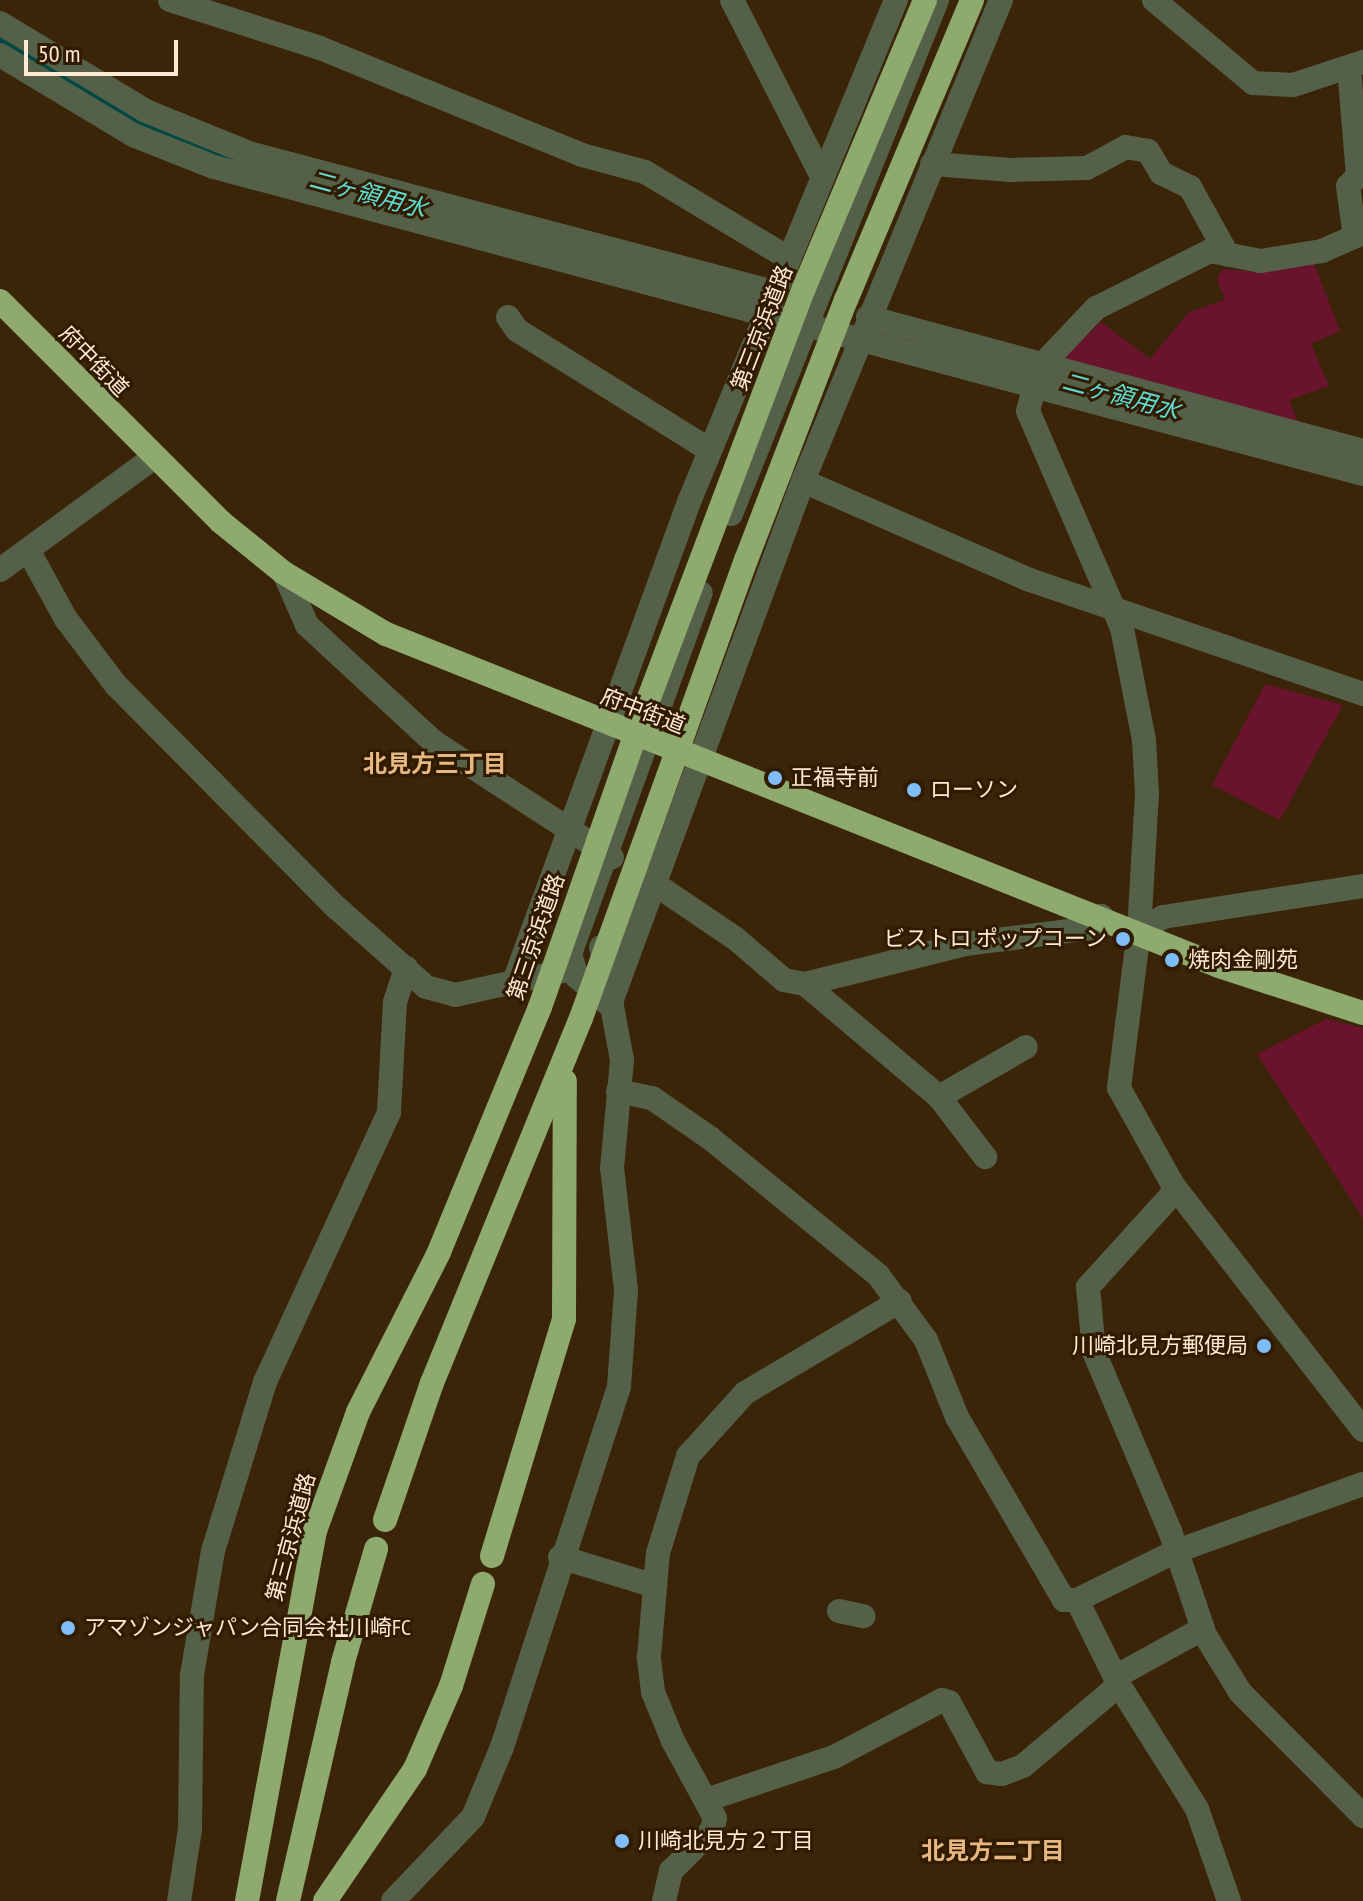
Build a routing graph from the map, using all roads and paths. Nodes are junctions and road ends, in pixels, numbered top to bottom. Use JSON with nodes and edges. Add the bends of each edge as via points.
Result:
{"nodes":[{"id":1,"x":170,"y":0,"type":"edge"},
{"id":2,"x":732,"y":0,"type":"edge"},
{"id":3,"x":896,"y":0,"type":"edge"},
{"id":4,"x":925,"y":0,"type":"edge"},
{"id":5,"x":937,"y":0,"type":"edge"},
{"id":6,"x":961,"y":0,"type":"edge"},
{"id":7,"x":972,"y":0,"type":"edge"},
{"id":8,"x":1001,"y":0,"type":"edge"},
{"id":9,"x":1154,"y":0,"type":"edge"},
{"id":10,"x":0,"y":23,"type":"edge"},
{"id":11,"x":0,"y":55,"type":"edge"},
{"id":12,"x":1356,"y":65,"type":"edge"},
{"id":13,"x":932,"y":164,"type":"junction"},
{"id":14,"x":822,"y":177,"type":"junction"},
{"id":15,"x":1359,"y":235,"type":"edge"},
{"id":16,"x":1227,"y":254,"type":"junction"},
{"id":17,"x":788,"y":258,"type":"junction"},
{"id":18,"x":774,"y":292,"type":"junction"},
{"id":19,"x":0,"y":301,"type":"edge"},
{"id":20,"x":508,"y":317,"type":"dead end"},
{"id":21,"x":868,"y":317,"type":"junction"},
{"id":22,"x":763,"y":318,"type":"junction"},
{"id":23,"x":817,"y":331,"type":"junction"},
{"id":24,"x":858,"y":342,"type":"junction"},
{"id":25,"x":1037,"y":374,"type":"junction"},
{"id":26,"x":710,"y":450,"type":"junction"},
{"id":27,"x":1363,"y":451,"type":"edge"},
{"id":28,"x":153,"y":458,"type":"junction"},
{"id":29,"x":1363,"y":474,"type":"edge"},
{"id":30,"x":803,"y":481,"type":"junction"},
{"id":31,"x":28,"y":550,"type":"junction"},
{"id":32,"x":0,"y":570,"type":"edge"},
{"id":33,"x":284,"y":573,"type":"junction"},
{"id":34,"x":1114,"y":608,"type":"junction"},
{"id":35,"x":1363,"y":694,"type":"edge"},
{"id":36,"x":606,"y":724,"type":"junction"},
{"id":37,"x":657,"y":744,"type":"junction"},
{"id":38,"x":701,"y":760,"type":"junction"},
{"id":39,"x":568,"y":831,"type":"junction"},
{"id":40,"x":617,"y":860,"type":"junction"},
{"id":41,"x":656,"y":884,"type":"junction"},
{"id":42,"x":1363,"y":886,"type":"edge"},
{"id":43,"x":1101,"y":916,"type":"junction"},
{"id":44,"x":1139,"y":931,"type":"junction"},
{"id":45,"x":406,"y":968,"type":"junction"},
{"id":46,"x":574,"y":969,"type":"junction"},
{"id":47,"x":515,"y":979,"type":"junction"},
{"id":48,"x":805,"y":984,"type":"junction"},
{"id":49,"x":613,"y":1004,"type":"junction"},
{"id":50,"x":1363,"y":1013,"type":"edge"},
{"id":51,"x":1026,"y":1047,"type":"dead end"},
{"id":52,"x":566,"y":1062,"type":"junction"},
{"id":53,"x":618,"y":1091,"type":"junction"},
{"id":54,"x":939,"y":1097,"type":"junction"},
{"id":55,"x":985,"y":1157,"type":"dead end"},
{"id":56,"x":1176,"y":1190,"type":"junction"},
{"id":57,"x":900,"y":1301,"type":"junction"},
{"id":58,"x":1363,"y":1430,"type":"edge"},
{"id":59,"x":1363,"y":1484,"type":"edge"},
{"id":60,"x":385,"y":1520,"type":"dead end"},
{"id":61,"x":376,"y":1549,"type":"dead end"},
{"id":62,"x":1174,"y":1552,"type":"junction"},
{"id":63,"x":492,"y":1556,"type":"dead end"},
{"id":64,"x":560,"y":1557,"type":"junction"},
{"id":65,"x":483,"y":1584,"type":"dead end"},
{"id":66,"x":652,"y":1585,"type":"junction"},
{"id":67,"x":1077,"y":1600,"type":"junction"},
{"id":68,"x":839,"y":1611,"type":"dead end"},
{"id":69,"x":863,"y":1616,"type":"dead end"},
{"id":70,"x":1202,"y":1629,"type":"junction"},
{"id":71,"x":1117,"y":1681,"type":"junction"},
{"id":72,"x":709,"y":1799,"type":"junction"},
{"id":73,"x":1363,"y":1816,"type":"edge"},
{"id":74,"x":179,"y":1901,"type":"edge"},
{"id":75,"x":247,"y":1901,"type":"edge"},
{"id":76,"x":288,"y":1901,"type":"edge"},
{"id":77,"x":325,"y":1901,"type":"edge"},
{"id":78,"x":393,"y":1901,"type":"edge"},
{"id":79,"x":664,"y":1901,"type":"edge"},
{"id":80,"x":1229,"y":1901,"type":"edge"}],
"edges":[{"from":1,"to":17,"type":"street","via":[[320,48],[582,155],[645,172]]},
{"from":2,"to":14,"type":"street"},
{"from":3,"to":14,"type":"street"},
{"from":4,"to":75,"type":"highway","name":"第三京浜道路","bridge":true,"via":[[782,348],[641,719],[540,1007],[439,1252],[358,1412],[315,1531]]},
{"from":5,"to":23,"type":"street"},
{"from":6,"to":23,"type":"street"},
{"from":7,"to":52,"type":"highway","bridge":true,"via":[[846,300],[751,545]]},
{"from":8,"to":13,"type":"street"},
{"from":9,"to":12,"type":"street","via":[[1176,24],[1253,83],[1272,88],[1293,85]]},
{"from":10,"to":18,"type":"street","via":[[146,111],[249,153]]},
{"from":11,"to":22,"type":"street","via":[[94,114],[212,157]]},
{"from":12,"to":15,"type":"street","via":[[1358,176],[1348,186]]},
{"from":13,"to":16,"type":"street","via":[[1087,168],[1126,147],[1148,151],[1161,173],[1190,187]]},
{"from":13,"to":21,"type":"street"},
{"from":14,"to":17,"type":"street"},
{"from":15,"to":16,"type":"street","via":[[1322,251],[1261,261]]},
{"from":16,"to":25,"type":"street","via":[[1210,251],[1096,308]]},
{"from":17,"to":18,"type":"street"},
{"from":18,"to":22,"type":"street"},
{"from":19,"to":28,"type":"highway","name":"府中街道"},
{"from":20,"to":26,"type":"street","via":[[517,330]]},
{"from":21,"to":24,"type":"street"},
{"from":21,"to":25,"type":"street"},
{"from":22,"to":23,"type":"street"},
{"from":22,"to":26,"type":"street"},
{"from":23,"to":24,"type":"street"},
{"from":23,"to":37,"type":"street","via":[[720,541]]},
{"from":24,"to":25,"type":"street"},
{"from":24,"to":30,"type":"street"},
{"from":25,"to":27,"type":"street"},
{"from":25,"to":29,"type":"street"},
{"from":25,"to":34,"type":"street","via":[[1028,411]]},
{"from":26,"to":36,"type":"street"},
{"from":28,"to":31,"type":"street"},
{"from":28,"to":33,"type":"highway","name":"府中街道"},
{"from":30,"to":34,"type":"street","via":[[1030,580]]},
{"from":30,"to":38,"type":"street"},
{"from":31,"to":32,"type":"street"},
{"from":31,"to":45,"type":"street","via":[[66,619],[116,685],[337,908]]},
{"from":33,"to":36,"type":"highway","name":"府中街道","via":[[386,634]]},
{"from":33,"to":39,"type":"street","via":[[307,625],[434,742]]},
{"from":34,"to":35,"type":"street"},
{"from":34,"to":44,"type":"street","via":[[1144,740],[1147,793]]},
{"from":36,"to":37,"type":"highway","name":"府中街道"},
{"from":36,"to":39,"type":"street"},
{"from":37,"to":38,"type":"highway","name":"府中街道"},
{"from":37,"to":40,"type":"street"},
{"from":38,"to":41,"type":"street"},
{"from":38,"to":43,"type":"highway","name":"府中街道"},
{"from":39,"to":40,"type":"street"},
{"from":39,"to":47,"type":"street"},
{"from":40,"to":41,"type":"street"},
{"from":40,"to":46,"type":"street","via":[[570,954]]},
{"from":40,"to":49,"type":"street","via":[[600,940]]},
{"from":41,"to":48,"type":"street","via":[[784,980]]},
{"from":41,"to":49,"type":"street"},
{"from":42,"to":44,"type":"street","via":[[1163,917]]},
{"from":43,"to":44,"type":"highway","name":"府中街道"},
{"from":43,"to":48,"type":"street","via":[[1091,928],[965,944]]},
{"from":44,"to":50,"type":"highway","name":"府中街道","via":[[1219,966]]},
{"from":44,"to":56,"type":"street","via":[[1119,1088]]},
{"from":45,"to":47,"type":"street","via":[[426,987],[455,995]]},
{"from":45,"to":74,"type":"street","via":[[395,1002],[389,1112],[265,1382],[213,1551],[192,1675],[190,1829]]},
{"from":46,"to":47,"type":"street"},
{"from":46,"to":49,"type":"street"},
{"from":48,"to":54,"type":"street"},
{"from":49,"to":53,"type":"street","via":[[622,1060]]},
{"from":51,"to":54,"type":"street"},
{"from":52,"to":60,"type":"highway","via":[[432,1383]]},
{"from":52,"to":63,"type":"highway","via":[[564,1319]]},
{"from":53,"to":57,"type":"street","via":[[652,1098],[710,1138],[878,1275]]},
{"from":53,"to":64,"type":"street","via":[[613,1212],[626,1290],[619,1386]]},
{"from":54,"to":55,"type":"street"},
{"from":56,"to":58,"type":"street"},
{"from":56,"to":62,"type":"street","via":[[1088,1287],[1094,1352]]},
{"from":57,"to":66,"type":"street","via":[[768,1377],[700,1440],[688,1456]]},
{"from":57,"to":67,"type":"street","via":[[926,1340],[957,1417],[1016,1522],[1064,1600]]},
{"from":59,"to":62,"type":"street"},
{"from":61,"to":76,"type":"highway","via":[[343,1662]]},
{"from":62,"to":67,"type":"street"},
{"from":62,"to":70,"type":"street"},
{"from":64,"to":66,"type":"street"},
{"from":64,"to":78,"type":"street","via":[[502,1747],[473,1817]]},
{"from":65,"to":77,"type":"highway","via":[[451,1686],[415,1769]]},
{"from":66,"to":72,"type":"street","via":[[653,1692],[673,1741]]},
{"from":67,"to":71,"type":"street"},
{"from":68,"to":69,"type":"street"},
{"from":70,"to":71,"type":"street"},
{"from":70,"to":73,"type":"street","via":[[1240,1692]]},
{"from":71,"to":72,"type":"street","via":[[1023,1766],[1002,1774],[987,1772],[949,1702],[942,1700],[834,1757]]},
{"from":71,"to":80,"type":"street","via":[[1197,1809]]},
{"from":72,"to":79,"type":"street","via":[[715,1818],[712,1830],[671,1871]]}]}
